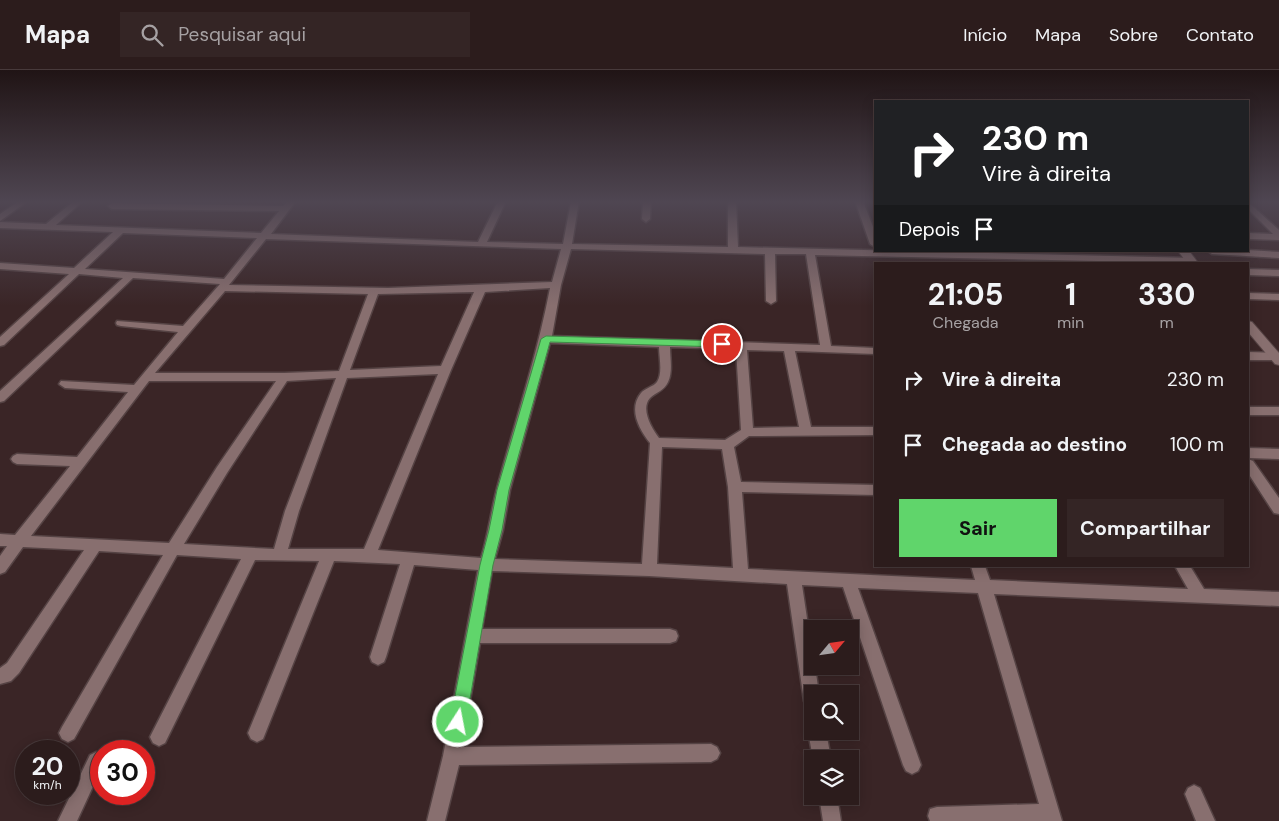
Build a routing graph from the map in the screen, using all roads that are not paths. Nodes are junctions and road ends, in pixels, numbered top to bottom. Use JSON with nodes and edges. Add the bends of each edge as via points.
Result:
{"nodes":[{"id":1,"x":115,"y":236,"type":"edge"},
{"id":2,"x":244,"y":236,"type":"edge"},
{"id":3,"x":486,"y":236,"type":"edge"},
{"id":4,"x":568,"y":236,"type":"edge"},
{"id":5,"x":733,"y":236,"type":"edge"},
{"id":6,"x":263,"y":237,"type":"junction"},
{"id":7,"x":482,"y":244,"type":"junction"},
{"id":8,"x":566,"y":247,"type":"junction"},
{"id":9,"x":733,"y":250,"type":"junction"},
{"id":10,"x":770,"y":251,"type":"junction"},
{"id":11,"x":810,"y":252,"type":"junction"},
{"id":12,"x":1184,"y":252,"type":"edge"},
{"id":13,"x":1229,"y":252,"type":"edge"},
{"id":14,"x":878,"y":253,"type":"edge"},
{"id":15,"x":954,"y":253,"type":"edge"},
{"id":16,"x":1014,"y":253,"type":"edge"},
{"id":17,"x":1279,"y":255,"type":"edge"},
{"id":18,"x":1193,"y":262,"type":"edge"},
{"id":19,"x":0,"y":266,"type":"edge"},
{"id":20,"x":1249,"y":272,"type":"edge"},
{"id":21,"x":76,"y":273,"type":"junction"},
{"id":22,"x":1279,"y":273,"type":"edge"},
{"id":23,"x":131,"y":276,"type":"junction"},
{"id":24,"x":224,"y":285,"type":"junction"},
{"id":25,"x":556,"y":285,"type":"junction"},
{"id":26,"x":480,"y":290,"type":"junction"},
{"id":27,"x":374,"y":292,"type":"junction"},
{"id":28,"x":1249,"y":296,"type":"edge"},
{"id":29,"x":1279,"y":297,"type":"edge"},
{"id":30,"x":771,"y":301,"type":"dead end"},
{"id":31,"x":121,"y":323,"type":"dead end"},
{"id":32,"x":1249,"y":326,"type":"edge"},
{"id":33,"x":186,"y":330,"type":"junction"},
{"id":34,"x":546,"y":339,"type":"junction"},
{"id":35,"x":0,"y":343,"type":"edge"},
{"id":36,"x":664,"y":344,"type":"junction"},
{"id":37,"x":741,"y":344,"type":"junction"},
{"id":38,"x":789,"y":347,"type":"junction"},
{"id":39,"x":826,"y":349,"type":"junction"},
{"id":40,"x":874,"y":351,"type":"edge"},
{"id":41,"x":1249,"y":356,"type":"edge"},
{"id":42,"x":1277,"y":359,"type":"edge"},
{"id":43,"x":445,"y":370,"type":"junction"},
{"id":44,"x":344,"y":374,"type":"junction"},
{"id":45,"x":146,"y":377,"type":"junction"},
{"id":46,"x":284,"y":377,"type":"junction"},
{"id":47,"x":65,"y":384,"type":"dead end"},
{"id":48,"x":137,"y":389,"type":"junction"},
{"id":49,"x":0,"y":398,"type":"edge"},
{"id":50,"x":1249,"y":411,"type":"edge"},
{"id":51,"x":1279,"y":411,"type":"edge"},
{"id":52,"x":874,"y":431,"type":"edge"},
{"id":53,"x":748,"y":432,"type":"junction"},
{"id":54,"x":806,"y":432,"type":"junction"},
{"id":55,"x":656,"y":442,"type":"junction"},
{"id":56,"x":727,"y":445,"type":"junction"},
{"id":57,"x":1249,"y":453,"type":"edge"},
{"id":58,"x":1279,"y":454,"type":"edge"},
{"id":59,"x":17,"y":459,"type":"dead end"},
{"id":60,"x":79,"y":462,"type":"junction"},
{"id":61,"x":1249,"y":465,"type":"edge"},
{"id":62,"x":735,"y":487,"type":"junction"},
{"id":63,"x":874,"y":490,"type":"edge"},
{"id":64,"x":1279,"y":509,"type":"edge"},
{"id":65,"x":0,"y":540,"type":"edge"},
{"id":66,"x":19,"y":541,"type":"junction"},
{"id":67,"x":95,"y":545,"type":"junction"},
{"id":68,"x":174,"y":548,"type":"junction"},
{"id":69,"x":251,"y":554,"type":"junction"},
{"id":70,"x":279,"y":555,"type":"junction"},
{"id":71,"x":329,"y":555,"type":"junction"},
{"id":72,"x":369,"y":555,"type":"junction"},
{"id":73,"x":409,"y":559,"type":"junction"},
{"id":74,"x":486,"y":565,"type":"junction"},
{"id":75,"x":978,"y":567,"type":"edge"},
{"id":76,"x":1183,"y":567,"type":"edge"},
{"id":77,"x":0,"y":568,"type":"edge"},
{"id":78,"x":649,"y":570,"type":"junction"},
{"id":79,"x":741,"y":574,"type":"junction"},
{"id":80,"x":793,"y":577,"type":"junction"},
{"id":81,"x":848,"y":581,"type":"junction"},
{"id":82,"x":985,"y":587,"type":"junction"},
{"id":83,"x":1200,"y":596,"type":"junction"},
{"id":84,"x":1279,"y":599,"type":"edge"},
{"id":85,"x":474,"y":636,"type":"junction"},
{"id":86,"x":670,"y":636,"type":"dead end"},
{"id":87,"x":378,"y":657,"type":"dead end"},
{"id":88,"x":0,"y":676,"type":"edge"},
{"id":89,"x":810,"y":685,"type":"edge"},
{"id":90,"x":68,"y":733,"type":"dead end"},
{"id":91,"x":257,"y":733,"type":"dead end"},
{"id":92,"x":159,"y":737,"type":"dead end"},
{"id":93,"x":711,"y":753,"type":"dead end"},
{"id":94,"x":452,"y":756,"type":"junction"},
{"id":95,"x":912,"y":765,"type":"dead end"},
{"id":96,"x":90,"y":773,"type":"edge"},
{"id":97,"x":1194,"y":794,"type":"dead end"},
{"id":98,"x":829,"y":805,"type":"edge"},
{"id":99,"x":937,"y":816,"type":"dead end"},
{"id":100,"x":1052,"y":817,"type":"edge"},
{"id":101,"x":67,"y":821,"type":"edge"},
{"id":102,"x":436,"y":821,"type":"edge"},
{"id":103,"x":832,"y":821,"type":"edge"},
{"id":104,"x":1206,"y":821,"type":"edge"}],
"edges":[{"from":1,"to":21,"type":"street"},
{"from":2,"to":6,"type":"street"},
{"from":3,"to":7,"type":"street"},
{"from":4,"to":8,"type":"street"},
{"from":5,"to":9,"type":"street"},
{"from":6,"to":7,"type":"street"},
{"from":6,"to":24,"type":"street"},
{"from":7,"to":8,"type":"street"},
{"from":8,"to":9,"type":"street"},
{"from":8,"to":25,"type":"street"},
{"from":9,"to":10,"type":"street"},
{"from":10,"to":11,"type":"street"},
{"from":10,"to":30,"type":"street"},
{"from":11,"to":14,"type":"street"},
{"from":11,"to":39,"type":"street"},
{"from":12,"to":18,"type":"street"},
{"from":13,"to":17,"type":"street"},
{"from":14,"to":15,"type":"street"},
{"from":15,"to":16,"type":"street"},
{"from":16,"to":18,"type":"street"},
{"from":19,"to":21,"type":"street"},
{"from":20,"to":22,"type":"street"},
{"from":21,"to":23,"type":"street"},
{"from":21,"to":35,"type":"street"},
{"from":23,"to":24,"type":"street"},
{"from":23,"to":49,"type":"street"},
{"from":24,"to":27,"type":"street"},
{"from":24,"to":33,"type":"street"},
{"from":25,"to":26,"type":"street"},
{"from":25,"to":34,"type":"street"},
{"from":26,"to":27,"type":"street"},
{"from":26,"to":43,"type":"street"},
{"from":27,"to":44,"type":"street"},
{"from":28,"to":29,"type":"street"},
{"from":31,"to":33,"type":"street"},
{"from":32,"to":42,"type":"street"},
{"from":33,"to":45,"type":"street"},
{"from":34,"to":36,"type":"street"},
{"from":34,"to":74,"type":"street","via":[[503,490]]},
{"from":36,"to":37,"type":"street"},
{"from":36,"to":55,"type":"street","via":[[664,378],[642,403],[642,418]]},
{"from":37,"to":38,"type":"street"},
{"from":37,"to":53,"type":"street"},
{"from":38,"to":39,"type":"street"},
{"from":38,"to":54,"type":"street"},
{"from":39,"to":40,"type":"street"},
{"from":41,"to":42,"type":"street"},
{"from":43,"to":44,"type":"street"},
{"from":43,"to":72,"type":"street"},
{"from":44,"to":46,"type":"street"},
{"from":44,"to":70,"type":"street","via":[[292,511]]},
{"from":45,"to":46,"type":"street"},
{"from":45,"to":48,"type":"street"},
{"from":46,"to":68,"type":"street"},
{"from":47,"to":48,"type":"street"},
{"from":48,"to":60,"type":"street"},
{"from":50,"to":51,"type":"street"},
{"from":52,"to":54,"type":"street"},
{"from":53,"to":54,"type":"street"},
{"from":53,"to":56,"type":"street"},
{"from":55,"to":56,"type":"street"},
{"from":55,"to":78,"type":"street"},
{"from":56,"to":62,"type":"street"},
{"from":57,"to":58,"type":"street"},
{"from":59,"to":60,"type":"street"},
{"from":60,"to":66,"type":"street"},
{"from":61,"to":64,"type":"street"},
{"from":62,"to":63,"type":"street"},
{"from":62,"to":79,"type":"street"},
{"from":65,"to":66,"type":"street"},
{"from":66,"to":67,"type":"street"},
{"from":66,"to":77,"type":"street"},
{"from":67,"to":68,"type":"street"},
{"from":67,"to":88,"type":"street","via":[[13,668]]},
{"from":68,"to":69,"type":"street"},
{"from":68,"to":90,"type":"street"},
{"from":69,"to":70,"type":"street"},
{"from":69,"to":92,"type":"street"},
{"from":70,"to":71,"type":"street"},
{"from":71,"to":72,"type":"street"},
{"from":71,"to":91,"type":"street"},
{"from":72,"to":73,"type":"street"},
{"from":73,"to":74,"type":"street"},
{"from":73,"to":87,"type":"street"},
{"from":74,"to":78,"type":"street"},
{"from":74,"to":85,"type":"street"},
{"from":75,"to":82,"type":"street"},
{"from":76,"to":83,"type":"street"},
{"from":78,"to":79,"type":"street"},
{"from":79,"to":80,"type":"street"},
{"from":80,"to":81,"type":"street"},
{"from":80,"to":89,"type":"street"},
{"from":81,"to":82,"type":"street"},
{"from":81,"to":95,"type":"street"},
{"from":82,"to":83,"type":"street"},
{"from":82,"to":100,"type":"street"},
{"from":83,"to":84,"type":"street"},
{"from":85,"to":86,"type":"street"},
{"from":85,"to":94,"type":"street"},
{"from":93,"to":94,"type":"street"},
{"from":94,"to":102,"type":"street"},
{"from":96,"to":101,"type":"street"},
{"from":97,"to":104,"type":"street"},
{"from":98,"to":103,"type":"street"},
{"from":99,"to":100,"type":"street"}]}
